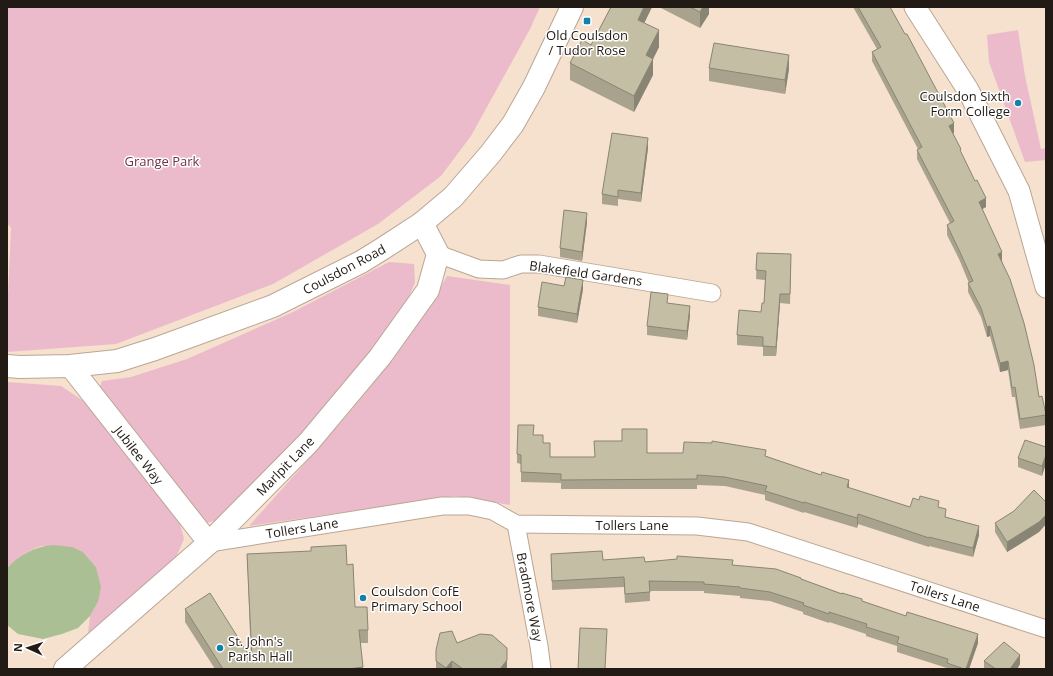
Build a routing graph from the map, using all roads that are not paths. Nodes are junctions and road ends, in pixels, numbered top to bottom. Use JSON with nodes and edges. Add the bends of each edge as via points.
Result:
{"nodes":[{"id":1,"x":572,"y":7,"type":"edge"},
{"id":2,"x":914,"y":7,"type":"edge"},
{"id":3,"x":422,"y":223,"type":"junction"},
{"id":4,"x":438,"y":254,"type":"junction"},
{"id":5,"x":1046,"y":287,"type":"edge"},
{"id":6,"x":712,"y":293,"type":"dead end"},
{"id":7,"x":7,"y":366,"type":"edge"},
{"id":8,"x":70,"y":366,"type":"junction"},
{"id":9,"x":516,"y":524,"type":"junction"},
{"id":10,"x":209,"y":543,"type":"junction"},
{"id":11,"x":1046,"y":629,"type":"edge"},
{"id":12,"x":65,"y":669,"type":"edge"},
{"id":13,"x":542,"y":669,"type":"edge"}],
"edges":[{"from":1,"to":3,"type":"main road","name":"Coulsdon Road","via":[[534,87],[512,124],[453,197]]},
{"from":2,"to":5,"type":"street","via":[[968,90],[1019,191]]},
{"from":3,"to":4,"type":"main road"},
{"from":3,"to":8,"type":"main road","name":"Coulsdon Road","via":[[360,262],[274,306],[117,361]]},
{"from":4,"to":6,"type":"street","name":"Blakefield Gardens","via":[[479,269],[503,270],[521,264],[539,264]]},
{"from":4,"to":10,"type":"main road","name":"Marlpit Lane","via":[[428,290],[380,357],[308,443]]},
{"from":7,"to":8,"type":"main road","name":"Coulsdon Road"},
{"from":8,"to":10,"type":"street","name":"Jubilee Way"},
{"from":9,"to":10,"type":"street","name":"Tollers Lane","via":[[493,511],[469,506],[442,506]]},
{"from":9,"to":11,"type":"street","name":"Tollers Lane","via":[[697,526],[748,532]]},
{"from":9,"to":13,"type":"street","name":"Bradmore Way"},
{"from":10,"to":12,"type":"main road","name":"Marlpit Lane"}]}
